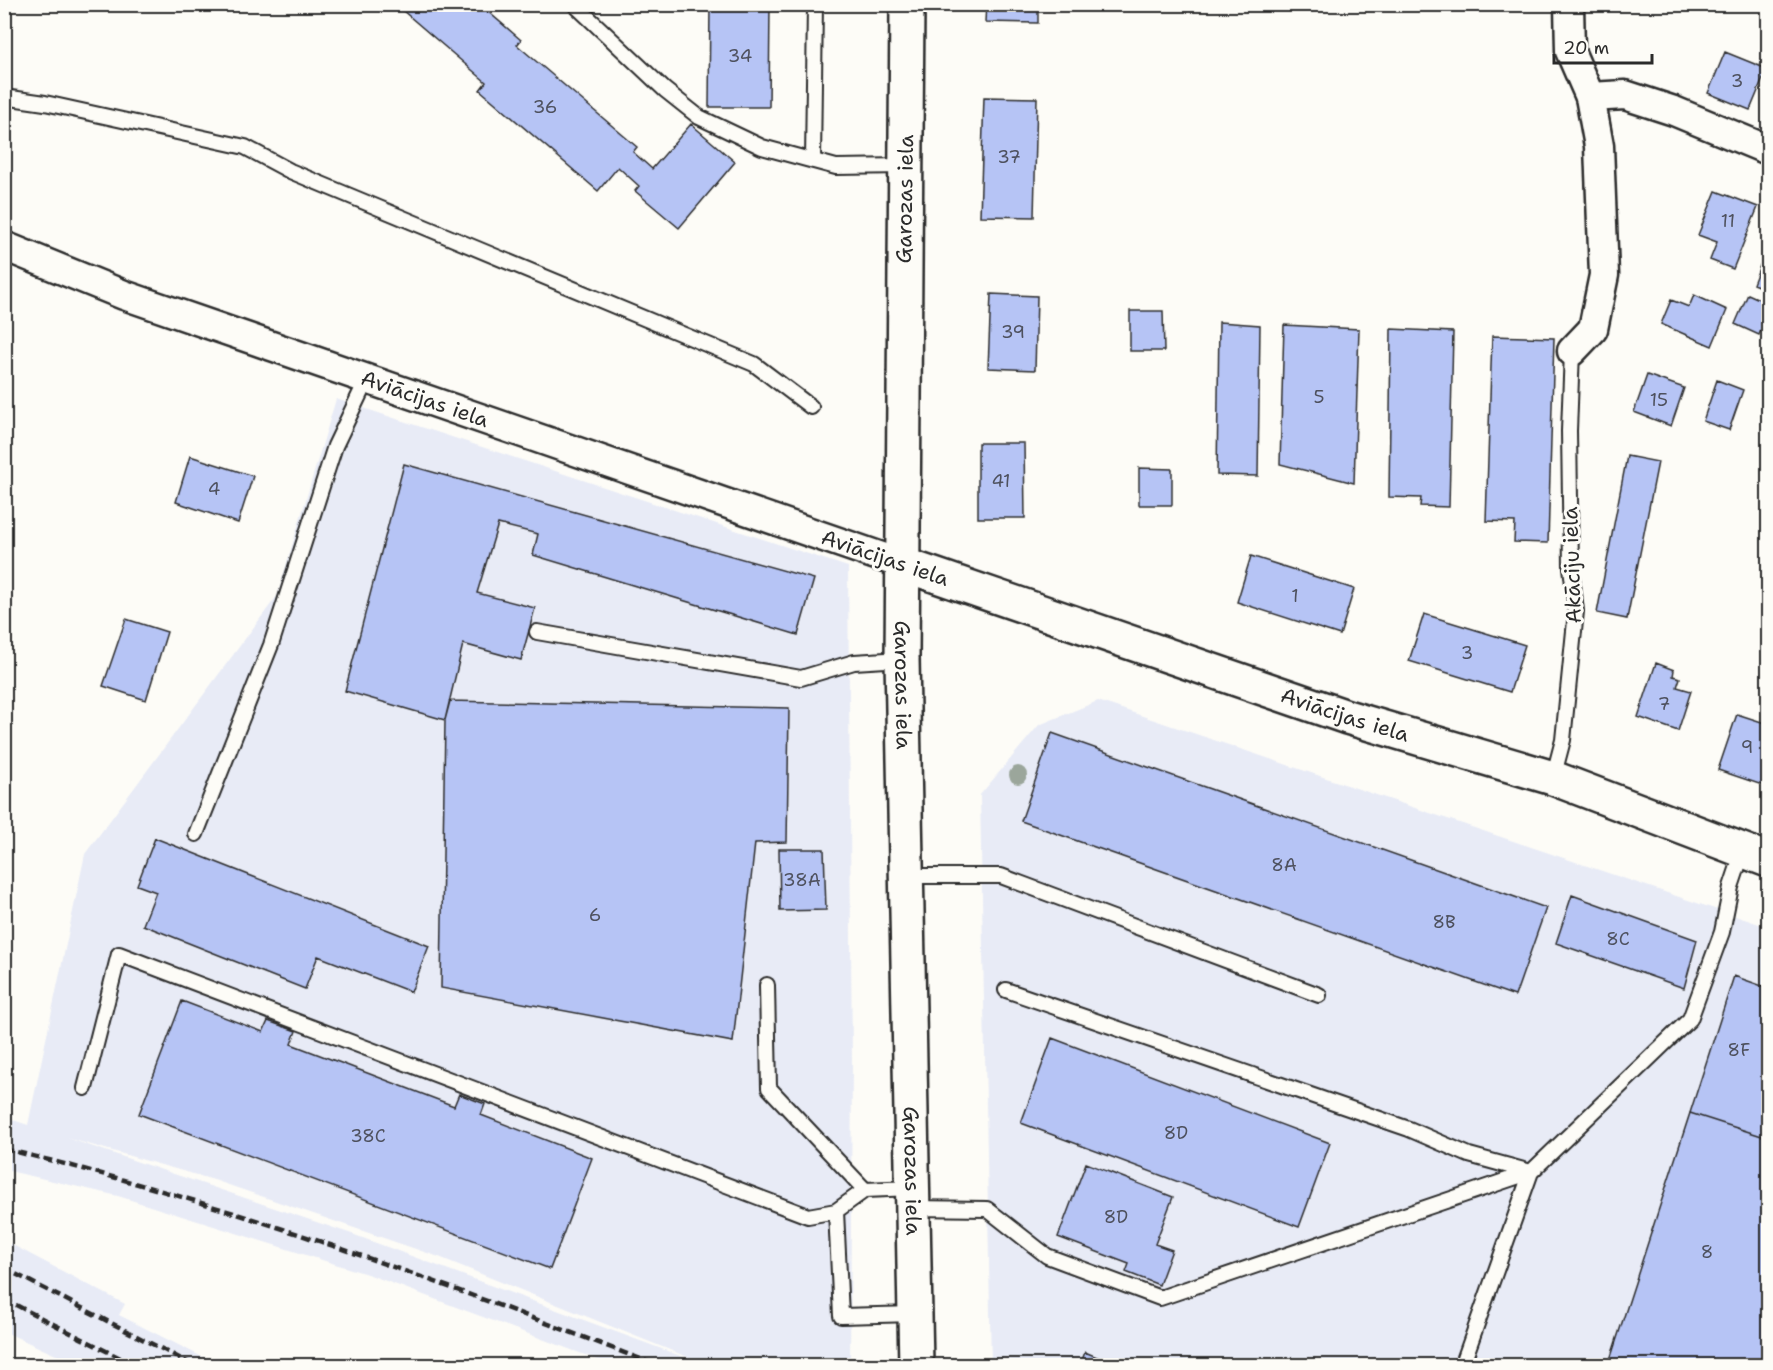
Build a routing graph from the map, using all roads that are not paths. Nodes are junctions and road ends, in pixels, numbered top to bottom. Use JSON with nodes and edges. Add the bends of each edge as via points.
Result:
{"nodes":[{"id":1,"x":574,"y":4,"type":"edge"},
{"id":2,"x":815,"y":4,"type":"edge"},
{"id":3,"x":907,"y":4,"type":"edge"},
{"id":4,"x":1569,"y":4,"type":"edge"},
{"id":5,"x":4,"y":97,"type":"edge"},
{"id":6,"x":1590,"y":97,"type":"junction"},
{"id":7,"x":1768,"y":150,"type":"edge"},
{"id":8,"x":813,"y":161,"type":"junction"},
{"id":9,"x":905,"y":166,"type":"junction"},
{"id":10,"x":4,"y":246,"type":"edge"},
{"id":11,"x":1572,"y":351,"type":"joint"},
{"id":12,"x":367,"y":380,"type":"junction"},
{"id":13,"x":811,"y":407,"type":"dead end"},
{"id":14,"x":902,"y":564,"type":"junction"},
{"id":15,"x":537,"y":632,"type":"dead end"},
{"id":16,"x":902,"y":659,"type":"junction"},
{"id":17,"x":1552,"y":778,"type":"junction"},
{"id":18,"x":196,"y":834,"type":"dead end"},
{"id":19,"x":1756,"y":855,"type":"edge"},
{"id":20,"x":906,"y":876,"type":"junction"},
{"id":21,"x":767,"y":985,"type":"dead end"},
{"id":22,"x":1006,"y":990,"type":"dead end"},
{"id":23,"x":1319,"y":995,"type":"dead end"},
{"id":24,"x":85,"y":1088,"type":"dead end"},
{"id":25,"x":1531,"y":1172,"type":"junction"},
{"id":26,"x":865,"y":1190,"type":"junction"},
{"id":27,"x":912,"y":1198,"type":"junction"},
{"id":28,"x":836,"y":1211,"type":"junction"},
{"id":29,"x":914,"y":1314,"type":"junction"},
{"id":30,"x":916,"y":1365,"type":"edge"},
{"id":31,"x":1462,"y":1365,"type":"edge"}],
"edges":[{"from":1,"to":8,"type":"lane","via":[[699,117],[762,147]]},
{"from":2,"to":8,"type":"lane"},
{"from":3,"to":9,"type":"main road","name":"Garozas iela"},
{"from":4,"to":6,"type":"street","via":[[1570,51]]},
{"from":5,"to":13,"type":"lane","via":[[245,147],[308,179],[754,364]]},
{"from":6,"to":7,"type":"street","via":[[1625,95]]},
{"from":6,"to":11,"type":"street","via":[[1599,146],[1604,275],[1593,329]]},
{"from":8,"to":9,"type":"lane","via":[[836,167]]},
{"from":9,"to":14,"type":"main road","name":"Garozas iela"},
{"from":10,"to":12,"type":"street","name":"Aviācijas iela","via":[[124,295]]},
{"from":11,"to":17,"type":"lane","name":"Akāciju iela","via":[[1571,567],[1576,611],[1563,740]]},
{"from":12,"to":14,"type":"street","name":"Aviācijas iela"},
{"from":12,"to":18,"type":"lane","via":[[335,446],[271,645]]},
{"from":14,"to":16,"type":"main road","name":"Garozas iela"},
{"from":14,"to":17,"type":"main road","name":"Aviācijas iela","via":[[1347,717]]},
{"from":15,"to":16,"type":"lane","via":[[801,678],[854,662]]},
{"from":16,"to":20,"type":"main road","name":"Garozas iela"},
{"from":17,"to":19,"type":"main road","name":"Aviācijas iela"},
{"from":19,"to":25,"type":"lane","via":[[1731,887],[1722,932],[1690,1019]]},
{"from":20,"to":23,"type":"lane","via":[[1000,876]]},
{"from":20,"to":27,"type":"main road","name":"Garozas iela"},
{"from":21,"to":26,"type":"lane","via":[[769,1088]]},
{"from":22,"to":25,"type":"lane","via":[[1409,1129],[1469,1155]]},
{"from":24,"to":28,"type":"lane","via":[[119,954],[808,1216]]},
{"from":25,"to":27,"type":"lane","via":[[1160,1298],[1047,1256],[987,1209]]},
{"from":25,"to":31,"type":"lane"},
{"from":26,"to":27,"type":"lane"},
{"from":26,"to":28,"type":"lane"},
{"from":27,"to":29,"type":"main road","name":"Garozas iela"},
{"from":28,"to":29,"type":"lane","via":[[841,1316]]},
{"from":29,"to":30,"type":"main road","name":"Garozas iela"}]}
